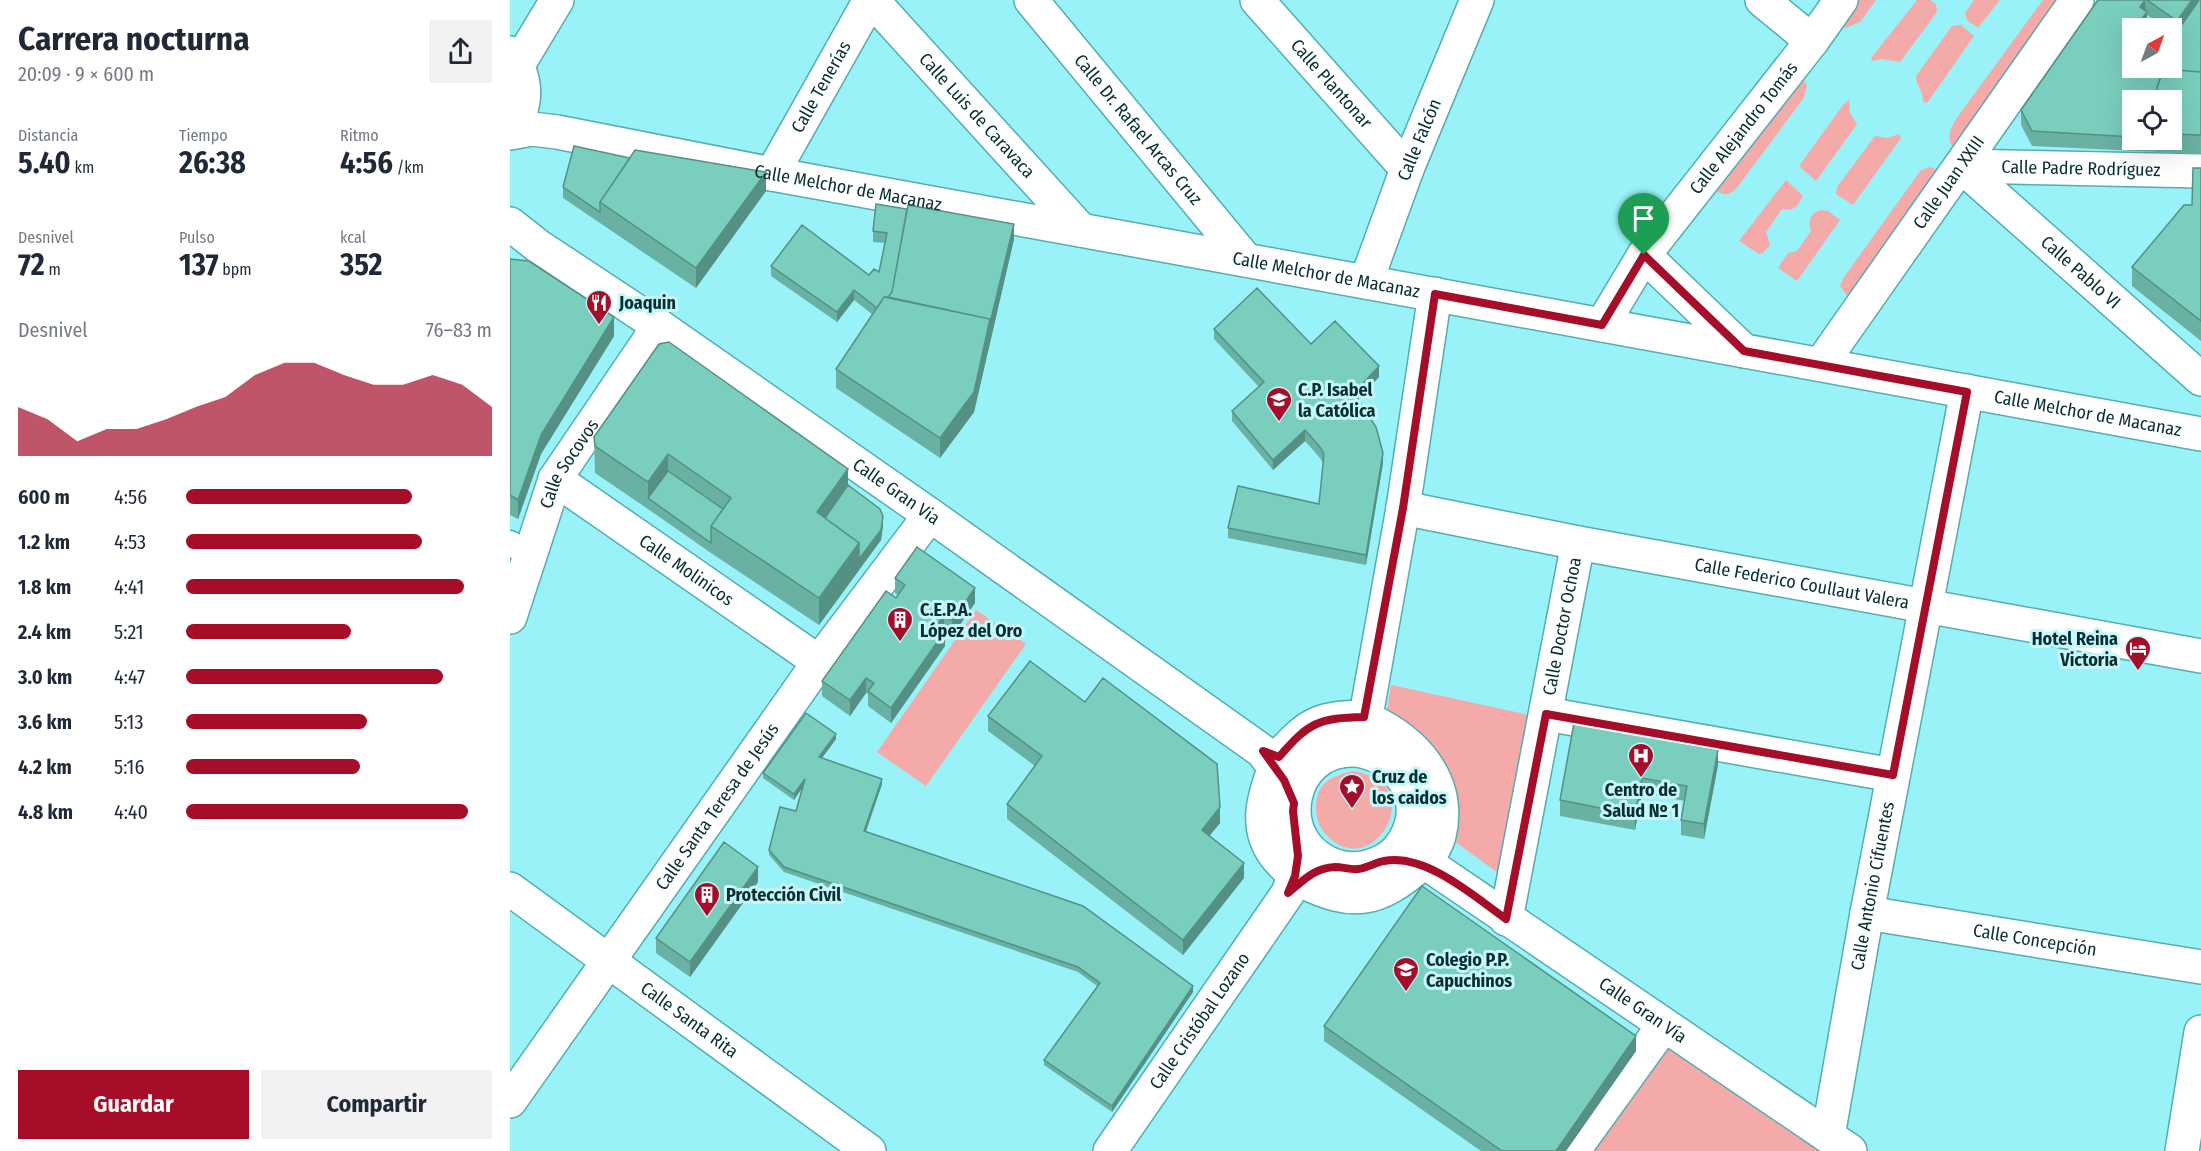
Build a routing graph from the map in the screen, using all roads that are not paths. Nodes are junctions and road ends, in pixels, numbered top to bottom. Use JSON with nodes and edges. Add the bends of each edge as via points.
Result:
{"nodes":[{"id":1,"x":871,"y":0,"type":"edge"},
{"id":2,"x":1031,"y":0,"type":"edge"},
{"id":3,"x":1257,"y":0,"type":"edge"},
{"id":4,"x":1477,"y":0,"type":"edge"},
{"id":5,"x":1762,"y":0,"type":"edge"},
{"id":6,"x":1841,"y":0,"type":"edge"},
{"id":7,"x":2077,"y":0,"type":"edge"},
{"id":8,"x":552,"y":8,"type":"edge"},
{"id":9,"x":510,"y":30,"type":"edge"},
{"id":10,"x":1812,"y":41,"type":"junction"},
{"id":11,"x":514,"y":59,"type":"edge"},
{"id":12,"x":524,"y":101,"type":"junction"},
{"id":13,"x":510,"y":132,"type":"edge"},
{"id":14,"x":557,"y":132,"type":"junction"},
{"id":15,"x":1961,"y":166,"type":"junction"},
{"id":16,"x":1407,"y":169,"type":"junction"},
{"id":17,"x":2201,"y":171,"type":"edge"},
{"id":18,"x":772,"y":174,"type":"junction"},
{"id":19,"x":510,"y":204,"type":"edge"},
{"id":20,"x":1081,"y":230,"type":"junction"},
{"id":21,"x":521,"y":238,"type":"edge"},
{"id":22,"x":1644,"y":255,"type":"junction"},
{"id":23,"x":1246,"y":260,"type":"junction"},
{"id":24,"x":1366,"y":282,"type":"junction"},
{"id":25,"x":1435,"y":294,"type":"junction"},
{"id":26,"x":1602,"y":325,"type":"junction"},
{"id":27,"x":659,"y":326,"type":"junction"},
{"id":28,"x":1744,"y":351,"type":"junction"},
{"id":29,"x":1821,"y":364,"type":"junction"},
{"id":30,"x":2201,"y":379,"type":"edge"},
{"id":31,"x":1967,"y":392,"type":"junction"},
{"id":32,"x":2201,"y":434,"type":"edge"},
{"id":33,"x":555,"y":479,"type":"junction"},
{"id":34,"x":1403,"y":508,"type":"junction"},
{"id":35,"x":930,"y":515,"type":"junction"},
{"id":36,"x":1578,"y":543,"type":"junction"},
{"id":37,"x":520,"y":549,"type":"edge"},
{"id":38,"x":1925,"y":607,"type":"junction"},
{"id":39,"x":510,"y":617,"type":"edge"},
{"id":40,"x":2201,"y":656,"type":"edge"},
{"id":41,"x":819,"y":662,"type":"junction"},
{"id":42,"x":1546,"y":714,"type":"junction"},
{"id":43,"x":1367,"y":715,"type":"junction"},
{"id":44,"x":1329,"y":757,"type":"junction"},
{"id":45,"x":1272,"y":758,"type":"junction"},
{"id":46,"x":1386,"y":760,"type":"junction"},
{"id":47,"x":1893,"y":775,"type":"junction"},
{"id":48,"x":1295,"y":816,"type":"junction"},
{"id":49,"x":1411,"y":826,"type":"junction"},
{"id":50,"x":1384,"y":861,"type":"junction"},
{"id":51,"x":1427,"y":865,"type":"junction"},
{"id":52,"x":1336,"y":867,"type":"junction"},
{"id":53,"x":1295,"y":883,"type":"junction"},
{"id":54,"x":510,"y":889,"type":"edge"},
{"id":55,"x":1867,"y":913,"type":"junction"},
{"id":56,"x":1506,"y":919,"type":"junction"},
{"id":57,"x":608,"y":960,"type":"junction"},
{"id":58,"x":2201,"y":967,"type":"edge"},
{"id":59,"x":1664,"y":1025,"type":"junction"},
{"id":60,"x":2201,"y":1032,"type":"edge"},
{"id":61,"x":510,"y":1101,"type":"edge"},
{"id":62,"x":1839,"y":1143,"type":"edge"},
{"id":63,"x":869,"y":1151,"type":"edge"},
{"id":64,"x":1110,"y":1151,"type":"edge"},
{"id":65,"x":1574,"y":1151,"type":"edge"},
{"id":66,"x":2182,"y":1151,"type":"edge"}],
"edges":[{"from":1,"to":18,"type":"street","name":"Calle Tenerías"},
{"from":1,"to":20,"type":"street","name":"Calle Luis de Caravaca"},
{"from":2,"to":23,"type":"street","name":"Calle Dr. Rafael Arcas Cruz"},
{"from":3,"to":16,"type":"street","name":"Calle Plantonar"},
{"from":4,"to":16,"type":"street","name":"Calle Falcón"},
{"from":5,"to":10,"type":"street"},
{"from":6,"to":10,"type":"street","name":"Calle Alejandro Tomás"},
{"from":7,"to":15,"type":"street","name":"Calle Juan XXIII"},
{"from":8,"to":9,"type":"street"},
{"from":8,"to":11,"type":"street"},
{"from":10,"to":22,"type":"street","name":"Calle Alejandro Tomás"},
{"from":11,"to":12,"type":"street","via":[[524,83]]},
{"from":12,"to":13,"type":"street"},
{"from":12,"to":14,"type":"street","name":"Calle Melchor de Macanaz","via":[[530,116]]},
{"from":13,"to":14,"type":"street","name":"Calle Melchor de Macanaz"},
{"from":14,"to":18,"type":"street","name":"Calle Melchor de Macanaz"},
{"from":15,"to":17,"type":"street","name":"Calle Padre Rodríguez"},
{"from":15,"to":29,"type":"street","name":"Calle Juan XXIII"},
{"from":15,"to":30,"type":"street","name":"Calle Pablo VI"},
{"from":16,"to":24,"type":"street","name":"Calle Falcón"},
{"from":18,"to":20,"type":"street","name":"Calle Melchor de Macanaz"},
{"from":19,"to":21,"type":"street"},
{"from":20,"to":23,"type":"street","name":"Calle Melchor de Macanaz"},
{"from":21,"to":27,"type":"street","name":"Calle Gran Via"},
{"from":22,"to":26,"type":"street","name":"Calle Alejandro Tomás"},
{"from":22,"to":28,"type":"street"},
{"from":23,"to":24,"type":"street","name":"Calle Melchor de Macanaz"},
{"from":24,"to":25,"type":"street","name":"Calle Melchor de Macanaz"},
{"from":25,"to":26,"type":"street","name":"Calle Melchor de Macanaz"},
{"from":25,"to":34,"type":"street"},
{"from":26,"to":28,"type":"street","name":"Calle Melchor de Macanaz"},
{"from":27,"to":33,"type":"street","name":"Calle Socovos"},
{"from":27,"to":35,"type":"street","name":"Calle Gran Via"},
{"from":28,"to":29,"type":"street","name":"Calle Melchor de Macanaz"},
{"from":29,"to":31,"type":"street","name":"Calle Melchor de Macanaz"},
{"from":31,"to":32,"type":"street","name":"Calle Melchor de Macanaz"},
{"from":31,"to":38,"type":"street","name":"Calle Antonio Cifuentes"},
{"from":33,"to":37,"type":"street","name":"Calle Socovos"},
{"from":33,"to":41,"type":"street","name":"Calle Molinicos"},
{"from":34,"to":36,"type":"street","name":"Calle Federico Coullaut Valera"},
{"from":34,"to":43,"type":"street"},
{"from":35,"to":41,"type":"street","name":"Calle Santa Teresa de Jesús"},
{"from":35,"to":45,"type":"street","name":"Calle Gran Via"},
{"from":36,"to":38,"type":"street","name":"Calle Federico Coullaut Valera"},
{"from":36,"to":42,"type":"street","name":"Calle Doctor Ochoa"},
{"from":37,"to":39,"type":"street","name":"Calle Socovos"},
{"from":38,"to":40,"type":"street","name":"Calle Federico Coullaut Valera"},
{"from":38,"to":47,"type":"street","name":"Calle Antonio Cifuentes"},
{"from":41,"to":57,"type":"street","name":"Calle Santa Teresa de Jesús"},
{"from":42,"to":47,"type":"street"},
{"from":42,"to":56,"type":"street","name":"Calle Doctor Ochoa"},
{"from":43,"to":44,"type":"street"},
{"from":43,"to":45,"type":"street","via":[[1333,717],[1312,726]]},
{"from":43,"to":46,"type":"street","via":[[1376,747]]},
{"from":43,"to":51,"type":"street","via":[[1410,744],[1430,770],[1442,815]]},
{"from":44,"to":45,"type":"street","via":[[1301,762]]},
{"from":44,"to":46,"type":"street","via":[[1351,750],[1369,752]]},
{"from":44,"to":48,"type":"street","via":[[1303,776],[1295,793]]},
{"from":45,"to":48,"type":"street","via":[[1284,780]]},
{"from":45,"to":53,"type":"street","via":[[1262,817],[1265,836]]},
{"from":46,"to":49,"type":"street","via":[[1400,772],[1409,789],[1413,807]]},
{"from":47,"to":55,"type":"street","name":"Calle Antonio Cifuentes"},
{"from":48,"to":52,"type":"street","via":[[1306,846],[1319,859]]},
{"from":48,"to":53,"type":"street"},
{"from":49,"to":50,"type":"street","via":[[1403,843]]},
{"from":49,"to":51,"type":"street","via":[[1413,843]]},
{"from":50,"to":51,"type":"street"},
{"from":50,"to":52,"type":"street","via":[[1355,870]]},
{"from":51,"to":53,"type":"street","via":[[1386,891],[1344,898]]},
{"from":51,"to":56,"type":"street","name":"Calle Gran Vía"},
{"from":52,"to":53,"type":"street","via":[[1317,869]]},
{"from":53,"to":64,"type":"street","name":"Calle Cristóbal Lozano"},
{"from":54,"to":57,"type":"street","name":"Calle Santa Rita"},
{"from":55,"to":58,"type":"street","name":"Calle Concepción"},
{"from":55,"to":62,"type":"street","name":"Calle Antonio Cifuentes"},
{"from":56,"to":59,"type":"street","name":"Calle Gran Vía"},
{"from":57,"to":61,"type":"street","name":"Calle Santa Teresa de Jesús"},
{"from":57,"to":63,"type":"street","name":"Calle Santa Rita"},
{"from":59,"to":62,"type":"street","name":"Calle Gran Vía"},
{"from":59,"to":65,"type":"street"},
{"from":60,"to":66,"type":"street"}]}
